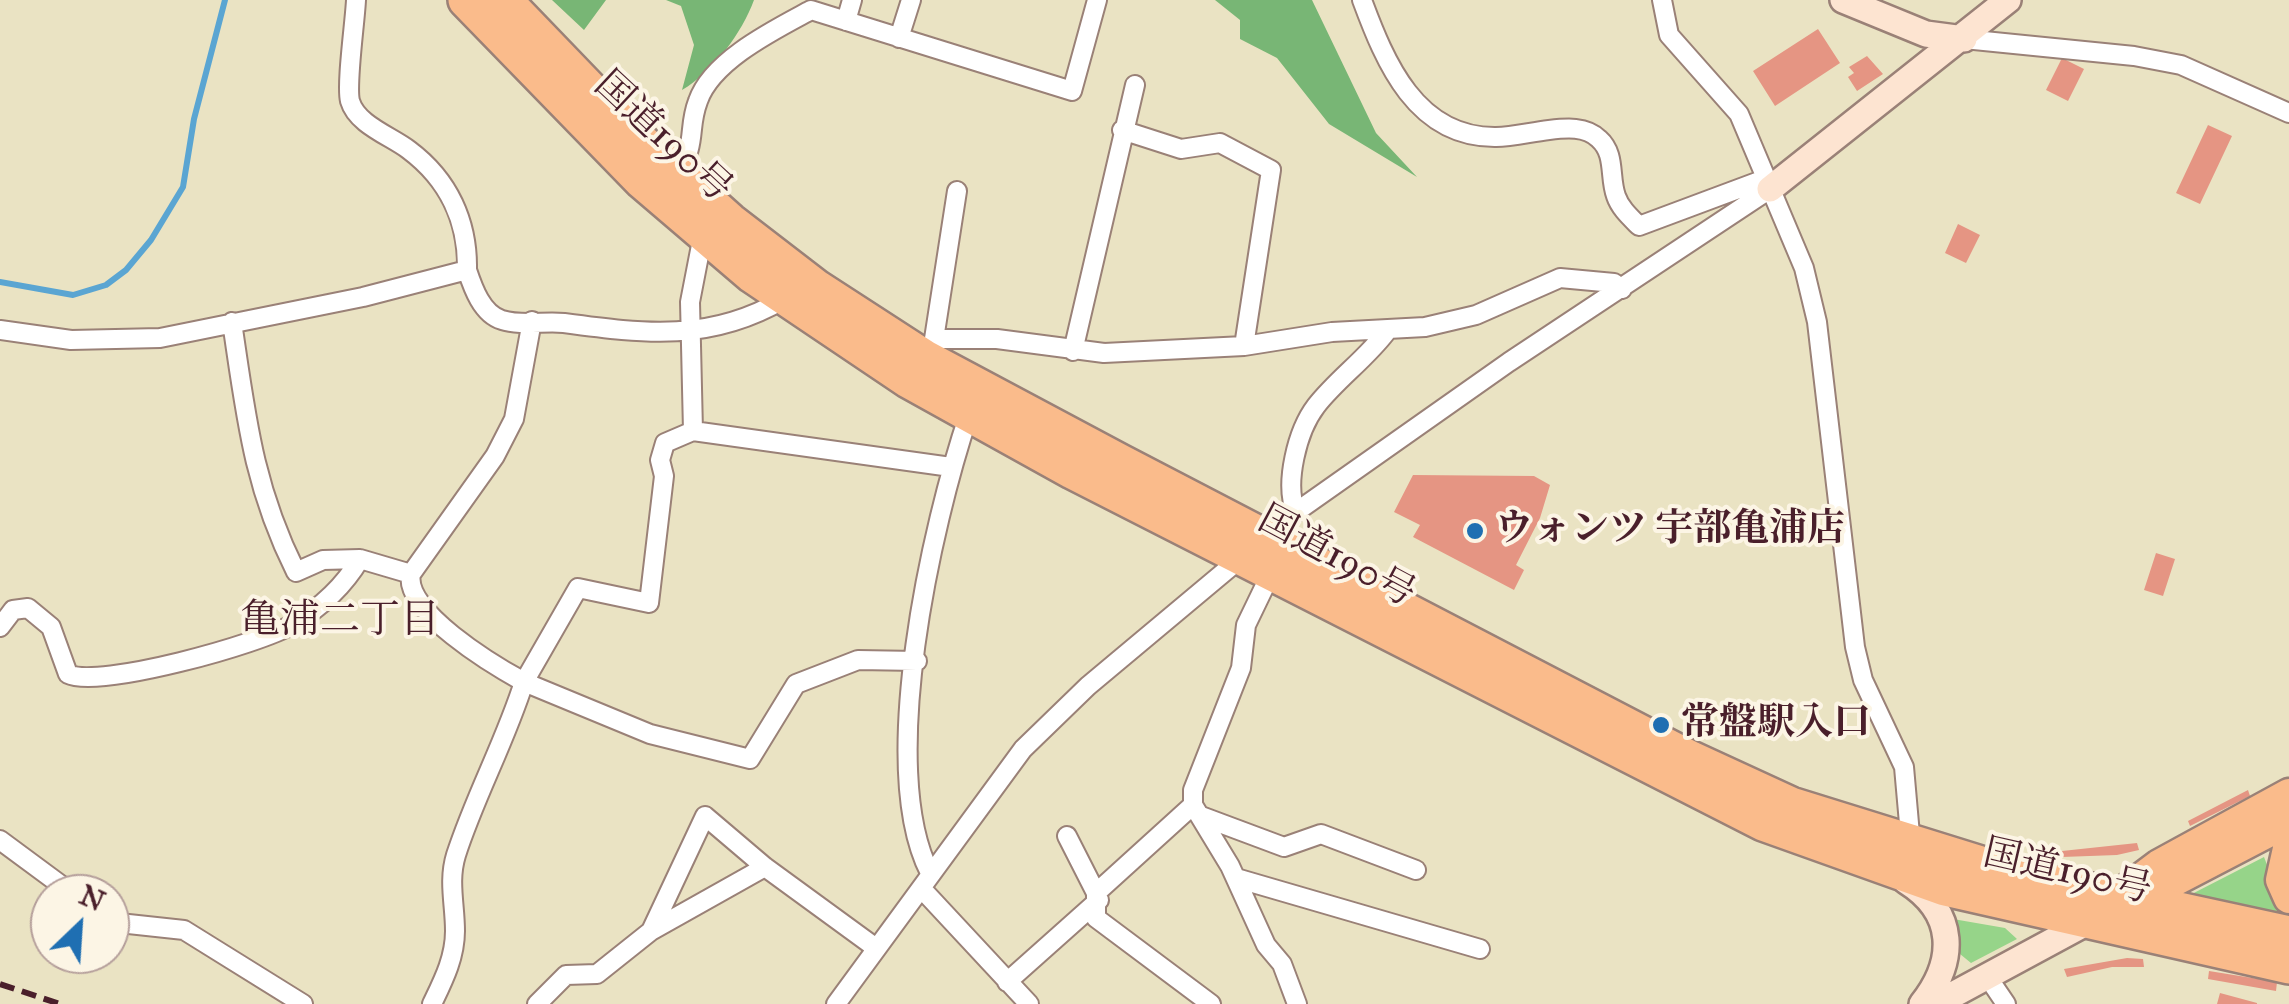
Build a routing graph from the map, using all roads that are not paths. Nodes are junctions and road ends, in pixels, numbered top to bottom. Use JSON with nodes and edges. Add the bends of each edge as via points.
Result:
{"nodes":[{"id":1,"x":356,"y":0,"type":"edge"},
{"id":2,"x":466,"y":0,"type":"edge"},
{"id":3,"x":504,"y":0,"type":"edge"},
{"id":4,"x":852,"y":0,"type":"edge"},
{"id":5,"x":911,"y":0,"type":"edge"},
{"id":6,"x":1098,"y":0,"type":"edge"},
{"id":7,"x":1362,"y":0,"type":"edge"},
{"id":8,"x":1662,"y":0,"type":"edge"},
{"id":9,"x":1844,"y":0,"type":"edge"},
{"id":10,"x":2008,"y":0,"type":"edge"},
{"id":11,"x":846,"y":21,"type":"junction"},
{"id":12,"x":899,"y":38,"type":"junction"},
{"id":13,"x":1964,"y":39,"type":"junction"},
{"id":14,"x":1135,"y":84,"type":"dead end"},
{"id":15,"x":2289,"y":113,"type":"edge"},
{"id":16,"x":1122,"y":130,"type":"junction"},
{"id":17,"x":678,"y":174,"type":"junction"},
{"id":18,"x":1768,"y":184,"type":"junction"},
{"id":19,"x":957,"y":192,"type":"dead end"},
{"id":20,"x":702,"y":235,"type":"junction"},
{"id":21,"x":467,"y":270,"type":"junction"},
{"id":22,"x":1622,"y":289,"type":"junction"},
{"id":23,"x":784,"y":299,"type":"junction"},
{"id":24,"x":532,"y":321,"type":"junction"},
{"id":25,"x":232,"y":322,"type":"junction"},
{"id":26,"x":0,"y":330,"type":"edge"},
{"id":27,"x":1387,"y":330,"type":"junction"},
{"id":28,"x":690,"y":333,"type":"junction"},
{"id":29,"x":1244,"y":346,"type":"junction"},
{"id":30,"x":929,"y":348,"type":"junction"},
{"id":31,"x":1074,"y":351,"type":"junction"},
{"id":32,"x":969,"y":414,"type":"junction"},
{"id":33,"x":692,"y":432,"type":"junction"},
{"id":34,"x":951,"y":467,"type":"junction"},
{"id":35,"x":1296,"y":512,"type":"junction"},
{"id":36,"x":1266,"y":553,"type":"junction"},
{"id":37,"x":360,"y":559,"type":"junction"},
{"id":38,"x":411,"y":574,"type":"junction"},
{"id":39,"x":0,"y":626,"type":"edge"},
{"id":40,"x":917,"y":660,"type":"junction"},
{"id":41,"x":524,"y":682,"type":"junction"},
{"id":42,"x":2289,"y":794,"type":"edge"},
{"id":43,"x":1197,"y":810,"type":"junction"},
{"id":44,"x":2289,"y":821,"type":"edge"},
{"id":45,"x":1068,"y":836,"type":"dead end"},
{"id":46,"x":0,"y":840,"type":"edge"},
{"id":47,"x":2289,"y":844,"type":"edge"},
{"id":48,"x":1901,"y":859,"type":"junction"},
{"id":49,"x":765,"y":867,"type":"junction"},
{"id":50,"x":1416,"y":870,"type":"dead end"},
{"id":51,"x":46,"y":874,"type":"edge"},
{"id":52,"x":1236,"y":878,"type":"junction"},
{"id":53,"x":926,"y":881,"type":"junction"},
{"id":54,"x":1098,"y":896,"type":"junction"},
{"id":55,"x":2289,"y":898,"type":"edge"},
{"id":56,"x":2124,"y":900,"type":"junction"},
{"id":57,"x":2086,"y":923,"type":"junction"},
{"id":58,"x":130,"y":924,"type":"edge"},
{"id":59,"x":651,"y":931,"type":"junction"},
{"id":60,"x":2289,"y":934,"type":"edge"},
{"id":61,"x":876,"y":948,"type":"junction"},
{"id":62,"x":1480,"y":949,"type":"dead end"},
{"id":63,"x":2289,"y":966,"type":"edge"},
{"id":64,"x":1987,"y":976,"type":"junction"},
{"id":65,"x":1008,"y":982,"type":"junction"},
{"id":66,"x":302,"y":1004,"type":"edge"},
{"id":67,"x":432,"y":1004,"type":"edge"},
{"id":68,"x":537,"y":1004,"type":"edge"},
{"id":69,"x":836,"y":1004,"type":"edge"},
{"id":70,"x":1029,"y":1004,"type":"edge"},
{"id":71,"x":1211,"y":1004,"type":"edge"},
{"id":72,"x":1297,"y":1004,"type":"edge"},
{"id":73,"x":1922,"y":1004,"type":"edge"},
{"id":74,"x":1936,"y":1004,"type":"edge"},
{"id":75,"x":2006,"y":1004,"type":"edge"}],
"edges":[{"from":1,"to":21,"type":"street","via":[[350,101],[363,120],[439,179],[464,227]]},
{"from":2,"to":20,"type":"highway","name":"国道190号","via":[[585,126]]},
{"from":3,"to":17,"type":"highway","name":"国道190号"},
{"from":4,"to":11,"type":"street"},
{"from":5,"to":12,"type":"street"},
{"from":6,"to":12,"type":"street","via":[[1072,90]]},
{"from":7,"to":18,"type":"street","via":[[1389,69],[1413,101],[1469,134],[1582,128],[1601,140],[1612,162],[1614,194],[1638,226]]},
{"from":8,"to":18,"type":"street","via":[[1669,36],[1739,114]]},
{"from":9,"to":13,"type":"street","via":[[1926,34]]},
{"from":10,"to":13,"type":"street"},
{"from":11,"to":12,"type":"street"},
{"from":11,"to":17,"type":"street","via":[[811,10],[742,48],[698,99],[692,151]]},
{"from":13,"to":15,"type":"street","via":[[2181,65]]},
{"from":13,"to":18,"type":"street"},
{"from":14,"to":16,"type":"street"},
{"from":16,"to":29,"type":"street","via":[[1180,149],[1220,142],[1271,170]]},
{"from":16,"to":31,"type":"street"},
{"from":17,"to":30,"type":"highway","name":"国道190号","via":[[816,288]]},
{"from":18,"to":22,"type":"street"},
{"from":18,"to":48,"type":"street","via":[[1804,268],[1817,322],[1855,647],[1904,768]]},
{"from":19,"to":30,"type":"street"},
{"from":20,"to":23,"type":"highway","name":"国道190号"},
{"from":20,"to":28,"type":"street"},
{"from":21,"to":24,"type":"street","via":[[490,312],[501,320]]},
{"from":21,"to":25,"type":"street"},
{"from":22,"to":27,"type":"street","via":[[1560,278],[1476,314]]},
{"from":22,"to":35,"type":"street"},
{"from":23,"to":28,"type":"street","via":[[752,318]]},
{"from":23,"to":32,"type":"highway","name":"国道190号"},
{"from":24,"to":28,"type":"street"},
{"from":24,"to":38,"type":"street","via":[[514,419]]},
{"from":25,"to":26,"type":"street","via":[[160,338],[71,340]]},
{"from":25,"to":37,"type":"street","via":[[252,462],[296,572],[323,560]]},
{"from":27,"to":29,"type":"street"},
{"from":27,"to":35,"type":"street","via":[[1307,420],[1289,497]]},
{"from":28,"to":33,"type":"street"},
{"from":29,"to":31,"type":"street"},
{"from":30,"to":31,"type":"street","via":[[998,338]]},
{"from":30,"to":36,"type":"highway","name":"国道190号"},
{"from":32,"to":34,"type":"street"},
{"from":32,"to":36,"type":"highway","name":"国道190号"},
{"from":33,"to":34,"type":"street"},
{"from":33,"to":41,"type":"street","via":[[665,443],[660,460],[664,476],[649,604],[578,588]]},
{"from":34,"to":40,"type":"street"},
{"from":35,"to":36,"type":"street"},
{"from":36,"to":43,"type":"street","via":[[1241,668],[1193,790]]},
{"from":36,"to":48,"type":"highway","name":"国道190号"},
{"from":36,"to":53,"type":"street","via":[[1088,686],[1026,746]]},
{"from":37,"to":38,"type":"street"},
{"from":37,"to":39,"type":"street","via":[[341,587],[274,634],[113,679],[68,674],[51,627],[28,608],[13,610]]},
{"from":38,"to":41,"type":"street","via":[[415,602],[485,660]]},
{"from":40,"to":41,"type":"street","via":[[858,660],[796,684],[750,759],[650,734]]},
{"from":40,"to":53,"type":"street","via":[[906,789]]},
{"from":41,"to":67,"type":"street","via":[[456,856],[450,882],[456,935]]},
{"from":42,"to":56,"type":"main road","via":[[2159,865]]},
{"from":43,"to":50,"type":"street","via":[[1284,846],[1321,834]]},
{"from":43,"to":52,"type":"street"},
{"from":43,"to":54,"type":"street"},
{"from":44,"to":56,"type":"main road"},
{"from":45,"to":54,"type":"street"},
{"from":46,"to":51,"type":"street"},
{"from":47,"to":55,"type":"main road","via":[[2281,880]]},
{"from":48,"to":56,"type":"highway","name":"国道190号"},
{"from":48,"to":57,"type":"highway","name":"国道190号"},
{"from":48,"to":73,"type":"street","via":[[1945,932],[1945,968]]},
{"from":49,"to":59,"type":"street"},
{"from":49,"to":59,"type":"street","via":[[705,816]]},
{"from":49,"to":61,"type":"street"},
{"from":52,"to":62,"type":"street"},
{"from":52,"to":72,"type":"street"},
{"from":53,"to":61,"type":"street"},
{"from":53,"to":65,"type":"street"},
{"from":54,"to":65,"type":"street"},
{"from":54,"to":71,"type":"street","via":[[1096,918]]},
{"from":56,"to":57,"type":"main road"},
{"from":56,"to":60,"type":"highway","name":"国道190号"},
{"from":57,"to":63,"type":"highway","name":"国道190号"},
{"from":57,"to":64,"type":"street"},
{"from":58,"to":66,"type":"street","via":[[184,930]]},
{"from":59,"to":68,"type":"street","via":[[597,974],[566,976]]},
{"from":61,"to":69,"type":"street"},
{"from":64,"to":74,"type":"street"},
{"from":64,"to":75,"type":"street"},
{"from":65,"to":70,"type":"street"}]}
